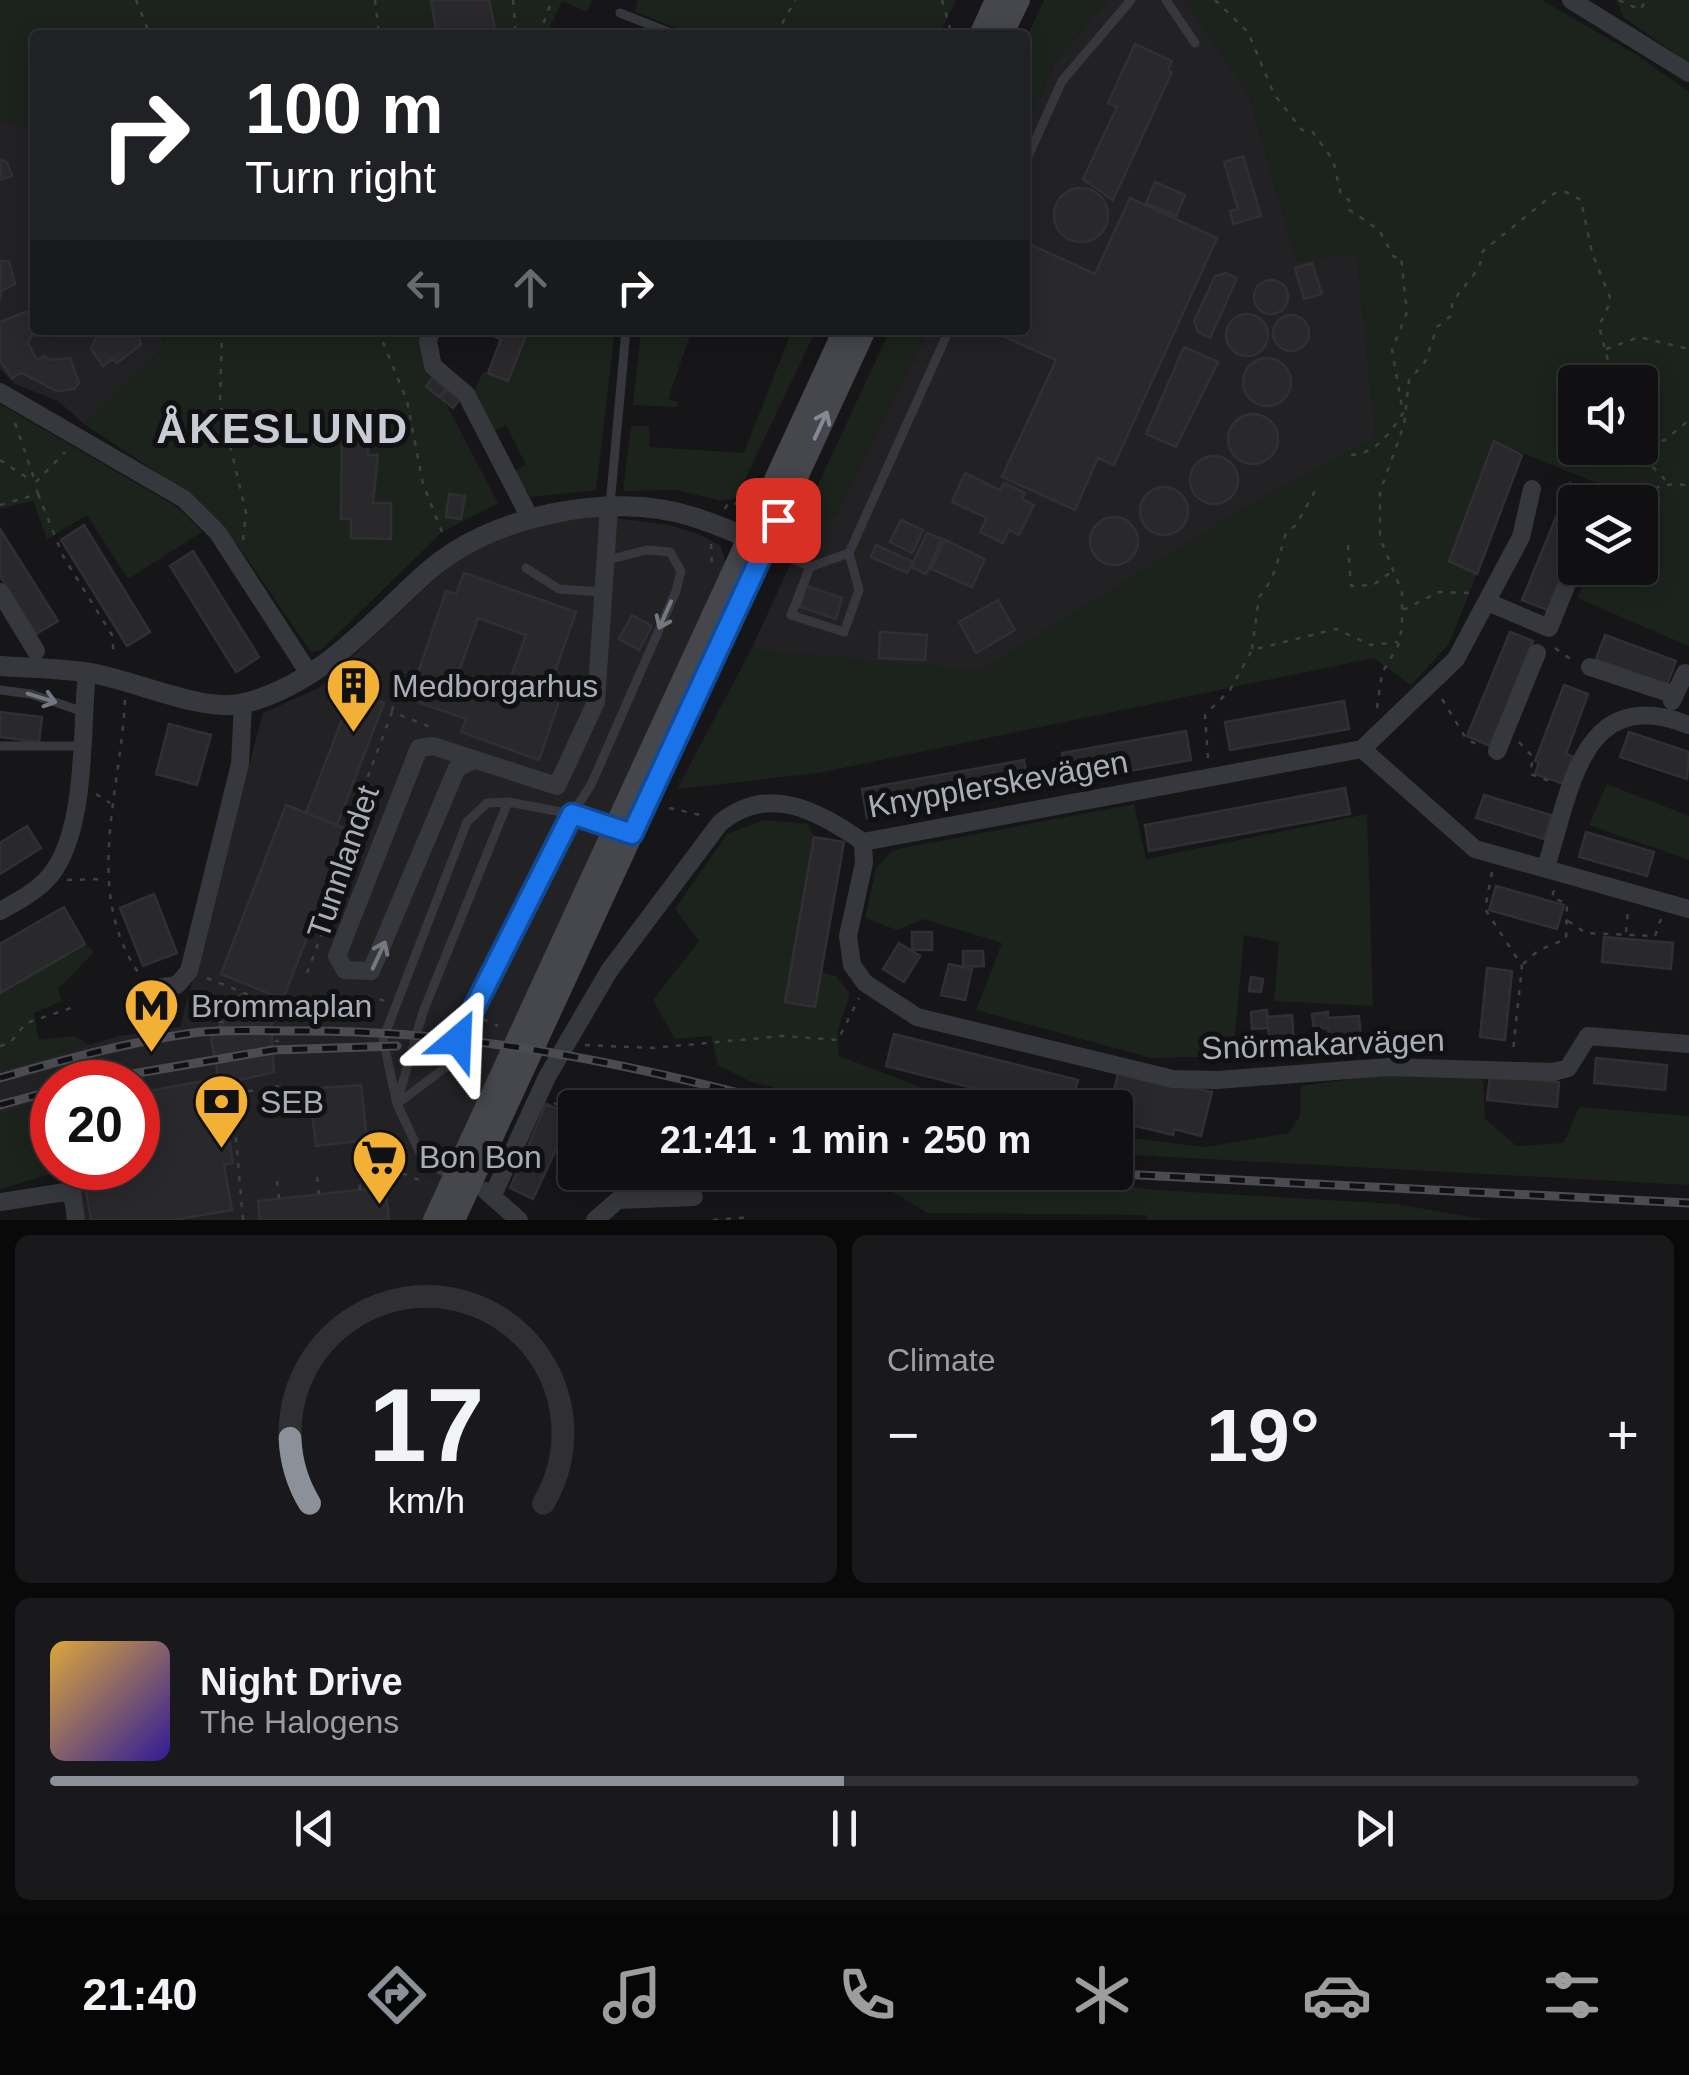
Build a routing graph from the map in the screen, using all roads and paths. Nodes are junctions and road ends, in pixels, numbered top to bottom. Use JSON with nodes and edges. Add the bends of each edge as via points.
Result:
{"nodes":[{"id":1,"x":136,"y":0,"type":"edge"},
{"id":2,"x":375,"y":0,"type":"edge"},
{"id":3,"x":512,"y":0,"type":"edge"},
{"id":4,"x":552,"y":0,"type":"edge"},
{"id":5,"x":795,"y":0,"type":"edge"},
{"id":6,"x":942,"y":0,"type":"edge"},
{"id":7,"x":996,"y":0,"type":"edge"},
{"id":8,"x":1018,"y":0,"type":"edge"},
{"id":9,"x":1131,"y":0,"type":"edge"},
{"id":10,"x":1166,"y":0,"type":"edge"},
{"id":11,"x":1214,"y":0,"type":"edge"},
{"id":12,"x":1571,"y":0,"type":"edge"},
{"id":13,"x":1619,"y":0,"type":"edge"},
{"id":14,"x":1646,"y":0,"type":"edge"},
{"id":15,"x":620,"y":13,"type":"dead end"},
{"id":16,"x":148,"y":30,"type":"edge"},
{"id":17,"x":378,"y":30,"type":"edge"},
{"id":18,"x":515,"y":30,"type":"edge"},
{"id":19,"x":541,"y":30,"type":"edge"},
{"id":20,"x":663,"y":30,"type":"edge"},
{"id":21,"x":779,"y":30,"type":"edge"},
{"id":22,"x":951,"y":30,"type":"edge"},
{"id":23,"x":982,"y":30,"type":"edge"},
{"id":24,"x":1004,"y":30,"type":"edge"},
{"id":25,"x":1195,"y":43,"type":"dead end"},
{"id":26,"x":1689,"y":73,"type":"edge"},
{"id":27,"x":1030,"y":151,"type":"edge"},
{"id":28,"x":222,"y":335,"type":"edge"},
{"id":29,"x":380,"y":335,"type":"edge"},
{"id":30,"x":430,"y":335,"type":"edge"},
{"id":31,"x":626,"y":335,"type":"edge"},
{"id":32,"x":842,"y":335,"type":"edge"},
{"id":33,"x":863,"y":335,"type":"edge"},
{"id":34,"x":946,"y":335,"type":"edge"},
{"id":35,"x":1605,"y":349,"type":"junction"},
{"id":36,"x":1689,"y":349,"type":"edge"},
{"id":37,"x":1606,"y":365,"type":"edge"},
{"id":38,"x":0,"y":392,"type":"edge"},
{"id":39,"x":1403,"y":413,"type":"junction"},
{"id":40,"x":1689,"y":420,"type":"edge"},
{"id":41,"x":14,"y":423,"type":"dead end"},
{"id":42,"x":79,"y":438,"type":"junction"},
{"id":43,"x":1658,"y":442,"type":"edge"},
{"id":44,"x":1349,"y":455,"type":"dead end"},
{"id":45,"x":0,"y":460,"type":"edge"},
{"id":46,"x":1652,"y":465,"type":"edge"},
{"id":47,"x":35,"y":483,"type":"junction"},
{"id":48,"x":1669,"y":484,"type":"junction"},
{"id":49,"x":1689,"y":485,"type":"edge"},
{"id":50,"x":1658,"y":487,"type":"edge"},
{"id":51,"x":1532,"y":489,"type":"dead end"},
{"id":52,"x":1314,"y":491,"type":"dead end"},
{"id":53,"x":38,"y":494,"type":"junction"},
{"id":54,"x":0,"y":504,"type":"edge"},
{"id":55,"x":743,"y":504,"type":"dead end"},
{"id":56,"x":610,"y":508,"type":"junction"},
{"id":57,"x":529,"y":516,"type":"junction"},
{"id":58,"x":716,"y":526,"type":"junction"},
{"id":59,"x":444,"y":537,"type":"dead end"},
{"id":60,"x":757,"y":542,"type":"junction"},
{"id":61,"x":1348,"y":545,"type":"dead end"},
{"id":62,"x":230,"y":552,"type":"junction"},
{"id":63,"x":849,"y":554,"type":"junction"},
{"id":64,"x":608,"y":560,"type":"junction"},
{"id":65,"x":711,"y":564,"type":"dead end"},
{"id":66,"x":810,"y":567,"type":"junction"},
{"id":67,"x":526,"y":568,"type":"dead end"},
{"id":68,"x":1395,"y":568,"type":"junction"},
{"id":69,"x":1566,"y":585,"type":"edge"},
{"id":70,"x":0,"y":592,"type":"edge"},
{"id":71,"x":605,"y":593,"type":"junction"},
{"id":72,"x":1490,"y":603,"type":"junction"},
{"id":73,"x":1402,"y":610,"type":"junction"},
{"id":74,"x":1549,"y":628,"type":"junction"},
{"id":75,"x":1400,"y":642,"type":"junction"},
{"id":76,"x":1252,"y":650,"type":"junction"},
{"id":77,"x":36,"y":651,"type":"dead end"},
{"id":78,"x":1537,"y":653,"type":"dead end"},
{"id":79,"x":0,"y":666,"type":"edge"},
{"id":80,"x":1590,"y":667,"type":"joint"},
{"id":81,"x":87,"y":672,"type":"junction"},
{"id":82,"x":1685,"y":673,"type":"dead end"},
{"id":83,"x":310,"y":674,"type":"junction"},
{"id":84,"x":1431,"y":686,"type":"junction"},
{"id":85,"x":0,"y":690,"type":"edge"},
{"id":86,"x":125,"y":690,"type":"dead end"},
{"id":87,"x":396,"y":694,"type":"dead end"},
{"id":88,"x":1675,"y":694,"type":"junction"},
{"id":89,"x":243,"y":704,"type":"junction"},
{"id":90,"x":84,"y":712,"type":"junction"},
{"id":91,"x":392,"y":712,"type":"dead end"},
{"id":92,"x":1665,"y":716,"type":"junction"},
{"id":93,"x":1689,"y":725,"type":"edge"},
{"id":94,"x":1380,"y":730,"type":"junction"},
{"id":95,"x":1500,"y":743,"type":"junction"},
{"id":96,"x":0,"y":746,"type":"edge"},
{"id":97,"x":81,"y":746,"type":"junction"},
{"id":98,"x":1362,"y":749,"type":"junction"},
{"id":99,"x":474,"y":760,"type":"junction"},
{"id":100,"x":1211,"y":777,"type":"junction"},
{"id":101,"x":557,"y":786,"type":"junction"},
{"id":102,"x":1571,"y":789,"type":"junction"},
{"id":103,"x":508,"y":802,"type":"junction"},
{"id":104,"x":666,"y":807,"type":"dead end"},
{"id":105,"x":572,"y":814,"type":"junction"},
{"id":106,"x":720,"y":823,"type":"junction"},
{"id":107,"x":624,"y":831,"type":"junction"},
{"id":108,"x":863,"y":842,"type":"junction"},
{"id":109,"x":1491,"y":855,"type":"junction"},
{"id":110,"x":1552,"y":869,"type":"junction"},
{"id":111,"x":106,"y":879,"type":"junction"},
{"id":112,"x":68,"y":880,"type":"dead end"},
{"id":113,"x":1630,"y":893,"type":"junction"},
{"id":114,"x":1664,"y":903,"type":"junction"},
{"id":115,"x":1689,"y":909,"type":"edge"},
{"id":116,"x":0,"y":911,"type":"edge"},
{"id":117,"x":1568,"y":921,"type":"junction"},
{"id":118,"x":1626,"y":934,"type":"junction"},
{"id":119,"x":1522,"y":966,"type":"junction"},
{"id":120,"x":189,"y":971,"type":"junction"},
{"id":121,"x":147,"y":982,"type":"joint"},
{"id":122,"x":238,"y":990,"type":"junction"},
{"id":123,"x":367,"y":996,"type":"dead end"},
{"id":124,"x":857,"y":1002,"type":"dead end"},
{"id":125,"x":396,"y":1005,"type":"junction"},
{"id":126,"x":78,"y":1006,"type":"dead end"},
{"id":127,"x":284,"y":1009,"type":"dead end"},
{"id":128,"x":568,"y":1039,"type":"junction"},
{"id":129,"x":1689,"y":1044,"type":"edge"},
{"id":130,"x":0,"y":1046,"type":"edge"},
{"id":131,"x":1511,"y":1070,"type":"junction"},
{"id":132,"x":286,"y":1086,"type":"dead end"},
{"id":133,"x":546,"y":1100,"type":"dead end"},
{"id":134,"x":397,"y":1104,"type":"junction"},
{"id":135,"x":558,"y":1106,"type":"edge"},
{"id":136,"x":378,"y":1164,"type":"dead end"},
{"id":137,"x":359,"y":1172,"type":"dead end"},
{"id":138,"x":317,"y":1177,"type":"dead end"},
{"id":139,"x":462,"y":1179,"type":"junction"},
{"id":140,"x":277,"y":1181,"type":"dead end"},
{"id":141,"x":430,"y":1185,"type":"dead end"},
{"id":142,"x":360,"y":1190,"type":"dead end"},
{"id":143,"x":604,"y":1190,"type":"edge"},
{"id":144,"x":319,"y":1194,"type":"dead end"},
{"id":145,"x":492,"y":1195,"type":"junction"},
{"id":146,"x":607,"y":1197,"type":"dead end"},
{"id":147,"x":694,"y":1197,"type":"dead end"},
{"id":148,"x":279,"y":1198,"type":"dead end"},
{"id":149,"x":0,"y":1202,"type":"edge"},
{"id":150,"x":751,"y":1217,"type":"dead end"},
{"id":151,"x":76,"y":1220,"type":"edge"},
{"id":152,"x":243,"y":1220,"type":"edge"},
{"id":153,"x":434,"y":1220,"type":"edge"},
{"id":154,"x":454,"y":1220,"type":"edge"},
{"id":155,"x":519,"y":1220,"type":"edge"},
{"id":156,"x":595,"y":1220,"type":"edge"},
{"id":157,"x":713,"y":1220,"type":"edge"}],
"edges":[{"from":1,"to":16,"type":"path"},
{"from":2,"to":17,"type":"path"},
{"from":3,"to":18,"type":"path"},
{"from":4,"to":19,"type":"path"},
{"from":5,"to":21,"type":"path"},
{"from":6,"to":22,"type":"path"},
{"from":7,"to":23,"type":"main road"},
{"from":8,"to":24,"type":"main road"},
{"from":9,"to":27,"type":"lane","via":[[1062,80]]},
{"from":10,"to":25,"type":"lane"},
{"from":11,"to":39,"type":"path","via":[[1248,32],[1285,111],[1302,130],[1312,130],[1333,160],[1348,209],[1379,230],[1401,258],[1407,312],[1392,350]]},
{"from":12,"to":26,"type":"street"},
{"from":13,"to":14,"type":"path","via":[[1640,10]]},
{"from":15,"to":20,"type":"lane"},
{"from":28,"to":62,"type":"path","via":[[220,402],[246,513],[243,544]]},
{"from":29,"to":59,"type":"path","via":[[407,401],[423,484]]},
{"from":30,"to":57,"type":"street","via":[[433,366],[466,394]]},
{"from":31,"to":56,"type":"lane"},
{"from":32,"to":60,"type":"main road"},
{"from":60,"to":33,"type":"main road","one_way":true},
{"from":34,"to":63,"type":"lane"},
{"from":35,"to":36,"type":"path","via":[[1639,337]]},
{"from":35,"to":37,"type":"path"},
{"from":35,"to":39,"type":"path","via":[[1599,326],[1611,300],[1585,212],[1581,200],[1555,193],[1483,251],[1409,380]]},
{"from":38,"to":42,"type":"street"},
{"from":39,"to":44,"type":"path","via":[[1385,441]]},
{"from":39,"to":68,"type":"path","via":[[1380,492],[1380,538]]},
{"from":40,"to":43,"type":"path"},
{"from":41,"to":47,"type":"path"},
{"from":42,"to":47,"type":"path"},
{"from":42,"to":62,"type":"street","via":[[184,498]]},
{"from":45,"to":47,"type":"path"},
{"from":46,"to":48,"type":"path"},
{"from":47,"to":53,"type":"path"},
{"from":48,"to":49,"type":"path"},
{"from":48,"to":50,"type":"path"},
{"from":51,"to":72,"type":"street","via":[[1521,537]]},
{"from":52,"to":76,"type":"path","via":[[1286,533],[1270,588],[1258,597]]},
{"from":53,"to":54,"type":"path"},
{"from":53,"to":81,"type":"path","via":[[63,556],[112,635],[114,658]]},
{"from":55,"to":58,"type":"path","via":[[728,503]]},
{"from":56,"to":57,"type":"street"},
{"from":56,"to":58,"type":"street","via":[[670,511]]},
{"from":56,"to":64,"type":"street"},
{"from":57,"to":83,"type":"street","via":[[453,552]]},
{"from":58,"to":60,"type":"street"},
{"from":58,"to":65,"type":"path"},
{"from":60,"to":66,"type":"lane"},
{"from":60,"to":107,"type":"main road"},
{"from":61,"to":68,"type":"path","via":[[1352,586],[1373,586]]},
{"from":62,"to":83,"type":"street"},
{"from":63,"to":66,"type":"lane"},
{"from":63,"to":66,"type":"lane","via":[[859,590],[844,632],[792,615]]},
{"from":64,"to":71,"type":"street"},
{"from":64,"to":105,"type":"lane","one_way":true,"via":[[670,552],[681,571],[592,786]]},
{"from":67,"to":71,"type":"lane","via":[[559,589]]},
{"from":68,"to":73,"type":"path"},
{"from":69,"to":74,"type":"street"},
{"from":70,"to":77,"type":"street"},
{"from":71,"to":101,"type":"street","via":[[596,702]]},
{"from":72,"to":73,"type":"path","via":[[1454,590]]},
{"from":72,"to":74,"type":"street"},
{"from":72,"to":84,"type":"street"},
{"from":73,"to":75,"type":"path"},
{"from":74,"to":80,"type":"path","via":[[1556,650]]},
{"from":75,"to":76,"type":"path","via":[[1371,644],[1336,629]]},
{"from":75,"to":94,"type":"path","via":[[1382,673]]},
{"from":76,"to":100,"type":"path","via":[[1230,690],[1205,715]]},
{"from":78,"to":95,"type":"street"},
{"from":79,"to":81,"type":"street"},
{"from":80,"to":88,"type":"street"},
{"from":81,"to":89,"type":"street","via":[[224,708]]},
{"from":81,"to":90,"type":"street"},
{"from":82,"to":88,"type":"street"},
{"from":83,"to":89,"type":"street"},
{"from":84,"to":94,"type":"street"},
{"from":84,"to":95,"type":"path","via":[[1467,740]]},
{"from":85,"to":90,"type":"lane","one_way":true},
{"from":86,"to":111,"type":"path"},
{"from":87,"to":91,"type":"path"},
{"from":88,"to":92,"type":"street"},
{"from":89,"to":120,"type":"street","via":[[240,764]]},
{"from":90,"to":97,"type":"street"},
{"from":92,"to":93,"type":"street"},
{"from":92,"to":102,"type":"street","via":[[1630,716],[1604,726],[1584,750]]},
{"from":94,"to":98,"type":"street"},
{"from":95,"to":102,"type":"path","via":[[1530,749],[1530,774]]},
{"from":96,"to":97,"type":"lane"},
{"from":97,"to":116,"type":"street","via":[[67,843],[54,870],[31,894]]},
{"from":98,"to":100,"type":"street","name":"Knypplerskevägen"},
{"from":98,"to":109,"type":"street","via":[[1460,838]]},
{"from":99,"to":99,"type":"street","name":"Tunnlandet","one_way":true,"via":[[432,746],[412,757],[337,956],[345,970],[371,971],[456,768]]},
{"from":99,"to":101,"type":"street"},
{"from":100,"to":108,"type":"street","name":"Knypplerskevägen"},
{"from":101,"to":105,"type":"lane"},
{"from":102,"to":110,"type":"street"},
{"from":103,"to":105,"type":"lane"},
{"from":103,"to":125,"type":"lane","via":[[487,803],[466,822]]},
{"from":103,"to":134,"type":"lane","via":[[424,1012]]},
{"from":104,"to":106,"type":"path"},
{"from":105,"to":107,"type":"lane"},
{"from":105,"to":134,"type":"lane","via":[[446,1067]]},
{"from":106,"to":108,"type":"street","name":"Knypplerskevägen","via":[[736,809],[784,801],[825,816]]},
{"from":106,"to":128,"type":"street","via":[[609,971]]},
{"from":107,"to":139,"type":"main road"},
{"from":108,"to":131,"type":"street","name":"Snörmakarvägen","via":[[848,936],[852,965],[865,983],[917,1017],[1173,1079],[1388,1067]]},
{"from":109,"to":110,"type":"street"},
{"from":109,"to":119,"type":"path","via":[[1486,909]]},
{"from":110,"to":113,"type":"street"},
{"from":110,"to":117,"type":"path","via":[[1552,897],[1567,904]]},
{"from":111,"to":112,"type":"path"},
{"from":111,"to":121,"type":"path"},
{"from":113,"to":114,"type":"street"},
{"from":113,"to":118,"type":"path"},
{"from":114,"to":115,"type":"street"},
{"from":114,"to":118,"type":"path","via":[[1659,934]]},
{"from":117,"to":118,"type":"path","via":[[1586,933]]},
{"from":117,"to":119,"type":"path","via":[[1564,943],[1539,950]]},
{"from":119,"to":131,"type":"path"},
{"from":120,"to":121,"type":"street","via":[[176,985]]},
{"from":120,"to":122,"type":"path"},
{"from":120,"to":122,"type":"path","via":[[218,1022]]},
{"from":122,"to":127,"type":"path"},
{"from":123,"to":125,"type":"path"},
{"from":124,"to":128,"type":"path","via":[[838,1040],[783,1036],[628,1049]]},
{"from":125,"to":134,"type":"lane","via":[[383,1039]]},
{"from":126,"to":130,"type":"path","via":[[26,1023]]},
{"from":128,"to":145,"type":"street"},
{"from":129,"to":131,"type":"street","name":"Snörmakarvägen","via":[[1588,1036],[1568,1068]]},
{"from":132,"to":152,"type":"path","via":[[232,1094]]},
{"from":133,"to":135,"type":"path"},
{"from":134,"to":139,"type":"lane","via":[[420,1153]]},
{"from":136,"to":141,"type":"path"},
{"from":137,"to":142,"type":"path"},
{"from":138,"to":144,"type":"path"},
{"from":139,"to":145,"type":"street"},
{"from":139,"to":153,"type":"main road"},
{"from":139,"to":154,"type":"main road"},
{"from":140,"to":148,"type":"path"},
{"from":143,"to":146,"type":"path"},
{"from":145,"to":155,"type":"street"},
{"from":147,"to":156,"type":"street","via":[[618,1200]]},
{"from":149,"to":151,"type":"street","via":[[72,1192]]},
{"from":150,"to":157,"type":"path"}]}
